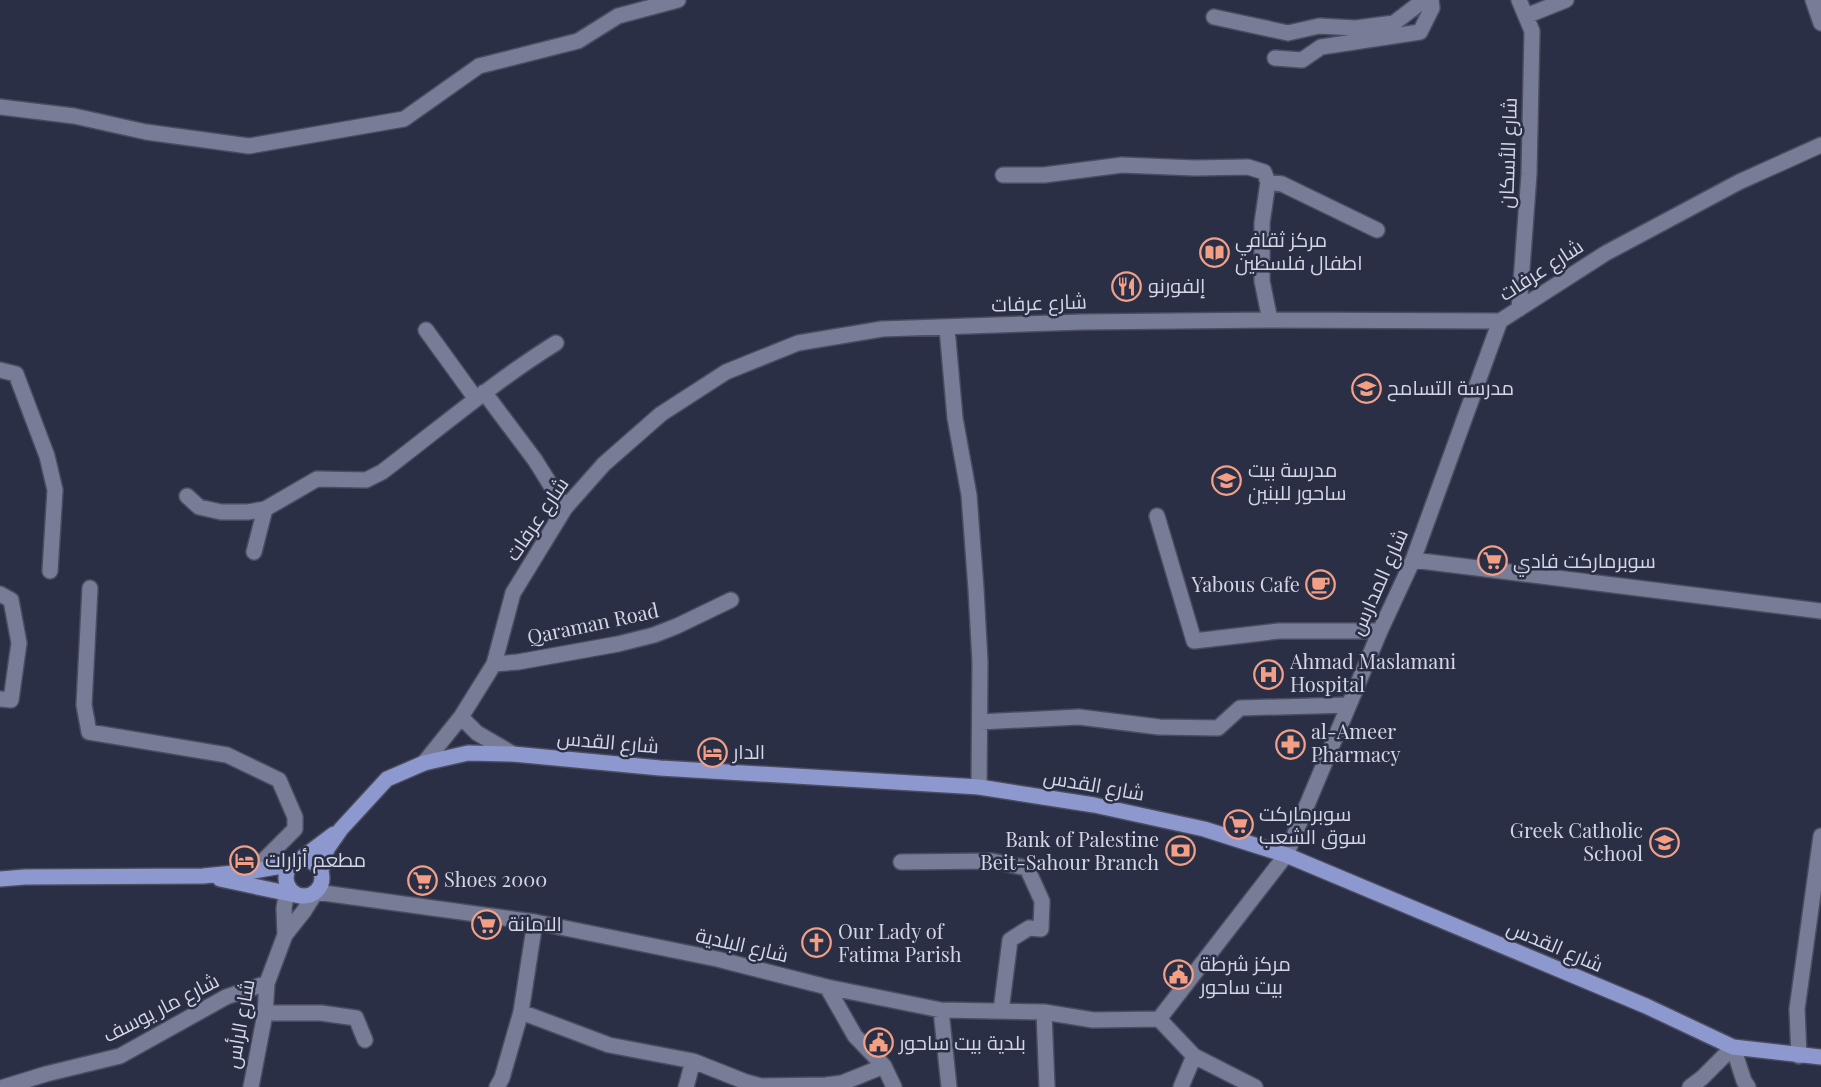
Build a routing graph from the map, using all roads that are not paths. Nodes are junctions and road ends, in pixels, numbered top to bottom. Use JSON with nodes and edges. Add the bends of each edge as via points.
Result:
{"nodes":[{"id":1,"x":678,"y":0,"type":"edge"},
{"id":2,"x":1424,"y":0,"type":"edge"},
{"id":3,"x":1431,"y":0,"type":"edge"},
{"id":4,"x":1519,"y":0,"type":"edge"},
{"id":5,"x":1566,"y":0,"type":"edge"},
{"id":6,"x":1812,"y":0,"type":"edge"},
{"id":7,"x":1526,"y":16,"type":"junction"},
{"id":8,"x":1214,"y":17,"type":"dead end"},
{"id":9,"x":1821,"y":23,"type":"edge"},
{"id":10,"x":1275,"y":58,"type":"dead end"},
{"id":11,"x":0,"y":107,"type":"edge"},
{"id":12,"x":1821,"y":145,"type":"edge"},
{"id":13,"x":1003,"y":176,"type":"dead end"},
{"id":14,"x":1268,"y":182,"type":"junction"},
{"id":15,"x":1377,"y":230,"type":"dead end"},
{"id":16,"x":1519,"y":309,"type":"junction"},
{"id":17,"x":1270,"y":320,"type":"junction"},
{"id":18,"x":1500,"y":321,"type":"junction"},
{"id":19,"x":947,"y":328,"type":"junction"},
{"id":20,"x":426,"y":330,"type":"dead end"},
{"id":21,"x":556,"y":343,"type":"dead end"},
{"id":22,"x":0,"y":370,"type":"edge"},
{"id":23,"x":480,"y":395,"type":"junction"},
{"id":24,"x":187,"y":496,"type":"dead end"},
{"id":25,"x":565,"y":508,"type":"junction"},
{"id":26,"x":265,"y":509,"type":"junction"},
{"id":27,"x":1157,"y":516,"type":"dead end"},
{"id":28,"x":254,"y":552,"type":"dead end"},
{"id":29,"x":1413,"y":560,"type":"junction"},
{"id":30,"x":50,"y":571,"type":"dead end"},
{"id":31,"x":90,"y":588,"type":"dead end"},
{"id":32,"x":0,"y":594,"type":"edge"},
{"id":33,"x":731,"y":600,"type":"dead end"},
{"id":34,"x":1821,"y":610,"type":"edge"},
{"id":35,"x":1380,"y":631,"type":"junction"},
{"id":36,"x":494,"y":664,"type":"junction"},
{"id":37,"x":0,"y":699,"type":"edge"},
{"id":38,"x":1349,"y":705,"type":"junction"},
{"id":39,"x":461,"y":717,"type":"junction"},
{"id":40,"x":980,"y":722,"type":"junction"},
{"id":41,"x":513,"y":754,"type":"junction"},
{"id":42,"x":424,"y":763,"type":"junction"},
{"id":43,"x":979,"y":787,"type":"junction"},
{"id":44,"x":341,"y":829,"type":"junction"},
{"id":45,"x":1821,"y":836,"type":"edge"},
{"id":46,"x":1286,"y":855,"type":"junction"},
{"id":47,"x":901,"y":862,"type":"dead end"},
{"id":48,"x":294,"y":864,"type":"junction"},
{"id":49,"x":321,"y":871,"type":"junction"},
{"id":50,"x":253,"y":872,"type":"junction"},
{"id":51,"x":203,"y":876,"type":"junction"},
{"id":52,"x":0,"y":879,"type":"edge"},
{"id":53,"x":298,"y":892,"type":"junction"},
{"id":54,"x":536,"y":922,"type":"junction"},
{"id":55,"x":285,"y":935,"type":"junction"},
{"id":56,"x":267,"y":983,"type":"junction"},
{"id":57,"x":827,"y":987,"type":"junction"},
{"id":58,"x":941,"y":1010,"type":"junction"},
{"id":59,"x":1001,"y":1011,"type":"junction"},
{"id":60,"x":521,"y":1012,"type":"junction"},
{"id":61,"x":1044,"y":1012,"type":"junction"},
{"id":62,"x":265,"y":1013,"type":"junction"},
{"id":63,"x":1159,"y":1019,"type":"junction"},
{"id":64,"x":365,"y":1040,"type":"dead end"},
{"id":65,"x":1733,"y":1047,"type":"junction"},
{"id":66,"x":1194,"y":1056,"type":"junction"},
{"id":67,"x":1798,"y":1056,"type":"junction"},
{"id":68,"x":1821,"y":1057,"type":"edge"},
{"id":69,"x":693,"y":1061,"type":"junction"},
{"id":70,"x":884,"y":1066,"type":"junction"},
{"id":71,"x":47,"y":1081,"type":"edge"},
{"id":72,"x":4,"y":1087,"type":"edge"},
{"id":73,"x":250,"y":1087,"type":"edge"},
{"id":74,"x":497,"y":1087,"type":"edge"},
{"id":75,"x":686,"y":1087,"type":"edge"},
{"id":76,"x":894,"y":1087,"type":"edge"},
{"id":77,"x":949,"y":1087,"type":"edge"},
{"id":78,"x":1047,"y":1087,"type":"edge"},
{"id":79,"x":1181,"y":1087,"type":"edge"},
{"id":80,"x":1255,"y":1087,"type":"edge"},
{"id":81,"x":1690,"y":1087,"type":"edge"},
{"id":82,"x":1748,"y":1087,"type":"edge"}],
"edges":[{"from":1,"to":11,"type":"street","via":[[618,16],[578,41],[479,66],[404,119],[249,146]]},
{"from":2,"to":8,"type":"street","via":[[1394,23],[1356,28],[1319,26],[1288,33]]},
{"from":3,"to":10,"type":"street","via":[[1432,8],[1420,32],[1321,47],[1302,60]]},
{"from":4,"to":7,"type":"street","name":"شارع الأسكان"},
{"from":5,"to":7,"type":"street"},
{"from":6,"to":9,"type":"street"},
{"from":7,"to":16,"type":"street","name":"شارع الأسكان","via":[[1532,31],[1530,162]]},
{"from":12,"to":16,"type":"street","name":"شارع عرفات","via":[[1739,182],[1606,253]]},
{"from":13,"to":14,"type":"street","via":[[1044,176],[1122,165],[1248,167],[1264,172]]},
{"from":14,"to":15,"type":"street","via":[[1282,184]]},
{"from":14,"to":17,"type":"street","via":[[1262,224],[1262,280]]},
{"from":16,"to":18,"type":"street","name":"شارع عرفات"},
{"from":17,"to":18,"type":"street","name":"شارع عرفات"},
{"from":17,"to":19,"type":"street","name":"شارع عرفات","via":[[1082,321]]},
{"from":18,"to":29,"type":"street","name":"شارع المدارس"},
{"from":19,"to":25,"type":"street","name":"شارع عرفات","via":[[882,329],[798,343],[726,372],[662,414],[604,464]]},
{"from":19,"to":40,"type":"street","via":[[974,554]]},
{"from":20,"to":23,"type":"street"},
{"from":21,"to":23,"type":"street"},
{"from":22,"to":30,"type":"street","via":[[16,374],[47,456],[55,490]]},
{"from":23,"to":25,"type":"street","via":[[535,460]]},
{"from":23,"to":26,"type":"street","via":[[382,472],[366,480],[317,479]]},
{"from":24,"to":26,"type":"street","via":[[199,507],[221,512]]},
{"from":25,"to":36,"type":"street","name":"شارع عرفات","via":[[513,593]]},
{"from":26,"to":28,"type":"street"},
{"from":27,"to":35,"type":"street","via":[[1194,641],[1279,631]]},
{"from":29,"to":34,"type":"street"},
{"from":29,"to":35,"type":"street","name":"شارع المدارس"},
{"from":31,"to":50,"type":"street","via":[[84,705],[89,732],[227,755],[279,780],[295,817],[296,830]]},
{"from":32,"to":37,"type":"street","via":[[11,600],[19,643],[11,700]]},
{"from":33,"to":36,"type":"street","name":"Qaraman Road","via":[[654,635]]},
{"from":35,"to":38,"type":"street","name":"شارع المدارس"},
{"from":36,"to":39,"type":"street","name":"شارع عرفات"},
{"from":38,"to":40,"type":"street","via":[[1240,708],[1218,728],[1159,727],[1079,717]]},
{"from":38,"to":46,"type":"street","name":"شارع المدارس"},
{"from":39,"to":41,"type":"street","via":[[477,733]]},
{"from":39,"to":42,"type":"street","name":"شارع عرفات"},
{"from":40,"to":43,"type":"street"},
{"from":41,"to":42,"type":"main road","name":"شارع القدس","via":[[468,753]]},
{"from":41,"to":43,"type":"main road","name":"شارع القدس","via":[[660,768]]},
{"from":42,"to":44,"type":"main road","name":"شارع القدس","via":[[387,779]]},
{"from":43,"to":46,"type":"main road","name":"شارع القدس","via":[[1094,805],[1204,829]]},
{"from":44,"to":48,"type":"main road","name":"شارع القدس"},
{"from":44,"to":49,"type":"main road","name":"شارع القدس","via":[[327,849]]},
{"from":45,"to":67,"type":"street","via":[[1797,1009]]},
{"from":46,"to":63,"type":"street","name":"شارع المدارس"},
{"from":46,"to":65,"type":"main road","name":"شارع القدس","via":[[1646,1006]]},
{"from":47,"to":59,"type":"street","via":[[992,861],[1027,868],[1042,901],[1041,929],[1029,928],[1010,940]]},
{"from":48,"to":49,"type":"main road","via":[[309,861]]},
{"from":48,"to":50,"type":"main road"},
{"from":48,"to":53,"type":"main road","via":[[286,878]]},
{"from":49,"to":53,"type":"main road","via":[[322,878]]},
{"from":50,"to":51,"type":"main road"},
{"from":51,"to":52,"type":"main road"},
{"from":51,"to":53,"type":"main road"},
{"from":53,"to":54,"type":"street","name":"شارع البلدية"},
{"from":53,"to":55,"type":"street","name":"شارع الرأس","via":[[284,908]]},
{"from":53,"to":55,"type":"street","name":"شارع الرأس","via":[[304,910]]},
{"from":54,"to":57,"type":"street","name":"شارع البلدية","via":[[717,959]]},
{"from":54,"to":60,"type":"street"},
{"from":55,"to":56,"type":"street","name":"شارع الرأس"},
{"from":56,"to":62,"type":"street","name":"شارع الرأس"},
{"from":56,"to":71,"type":"street","name":"شارع مار يوسف","via":[[226,997],[120,1056]]},
{"from":57,"to":58,"type":"street","name":"شارع البلدية"},
{"from":57,"to":70,"type":"street","via":[[855,1036]]},
{"from":58,"to":59,"type":"street","name":"شارع البلدية"},
{"from":58,"to":77,"type":"street"},
{"from":59,"to":61,"type":"street","name":"شارع البلدية"},
{"from":60,"to":69,"type":"street","via":[[609,1045]]},
{"from":60,"to":74,"type":"street"},
{"from":61,"to":63,"type":"street","name":"شارع البلدية","via":[[1093,1020]]},
{"from":61,"to":78,"type":"street"},
{"from":62,"to":64,"type":"street","via":[[321,1013],[357,1018]]},
{"from":62,"to":73,"type":"street","name":"شارع الرأس"},
{"from":63,"to":66,"type":"street"},
{"from":65,"to":67,"type":"main road","name":"شارع القدس"},
{"from":65,"to":81,"type":"street"},
{"from":65,"to":82,"type":"street"},
{"from":66,"to":79,"type":"street"},
{"from":66,"to":80,"type":"street"},
{"from":67,"to":68,"type":"main road","name":"شارع القدس"},
{"from":69,"to":70,"type":"street","via":[[760,1086],[842,1083]]},
{"from":69,"to":75,"type":"street"},
{"from":70,"to":76,"type":"street"},
{"from":71,"to":72,"type":"street","name":"شارع مار يوسف"}]}
